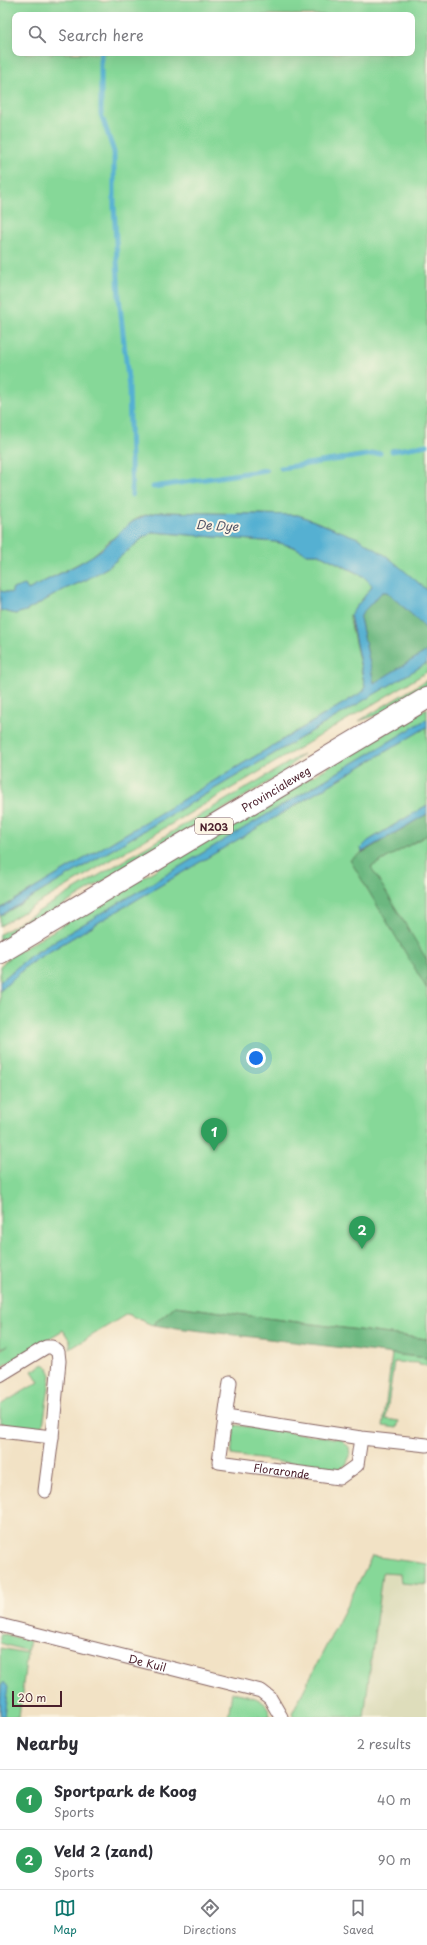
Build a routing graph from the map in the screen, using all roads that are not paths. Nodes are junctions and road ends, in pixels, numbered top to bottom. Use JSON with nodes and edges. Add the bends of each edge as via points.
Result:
{"nodes":[{"id":1,"x":427,"y":698,"type":"edge"},
{"id":2,"x":0,"y":954,"type":"edge"},
{"id":3,"x":0,"y":1375,"type":"edge"},
{"id":4,"x":230,"y":1382,"type":"dead end"},
{"id":5,"x":226,"y":1417,"type":"junction"},
{"id":6,"x":0,"y":1431,"type":"edge"},
{"id":7,"x":52,"y":1437,"type":"junction"},
{"id":8,"x":361,"y":1438,"type":"junction"},
{"id":9,"x":427,"y":1445,"type":"edge"},
{"id":10,"x":45,"y":1491,"type":"dead end"},
{"id":11,"x":0,"y":1625,"type":"edge"},
{"id":12,"x":282,"y":1717,"type":"edge"}],
"edges":[{"from":1,"to":2,"type":"main road","name":"Provincialeweg","number":"N203"},
{"from":3,"to":7,"type":"street","via":[[46,1347],[52,1347],[58,1352]]},
{"from":4,"to":5,"type":"street","name":"Floraronde"},
{"from":5,"to":8,"type":"street"},
{"from":5,"to":8,"type":"street","name":"Floraronde","via":[[219,1462],[339,1478],[357,1465]]},
{"from":6,"to":7,"type":"street"},
{"from":7,"to":10,"type":"street"},
{"from":8,"to":9,"type":"street"},
{"from":11,"to":12,"type":"street","name":"De Kuil","via":[[255,1689],[270,1698]]}]}
